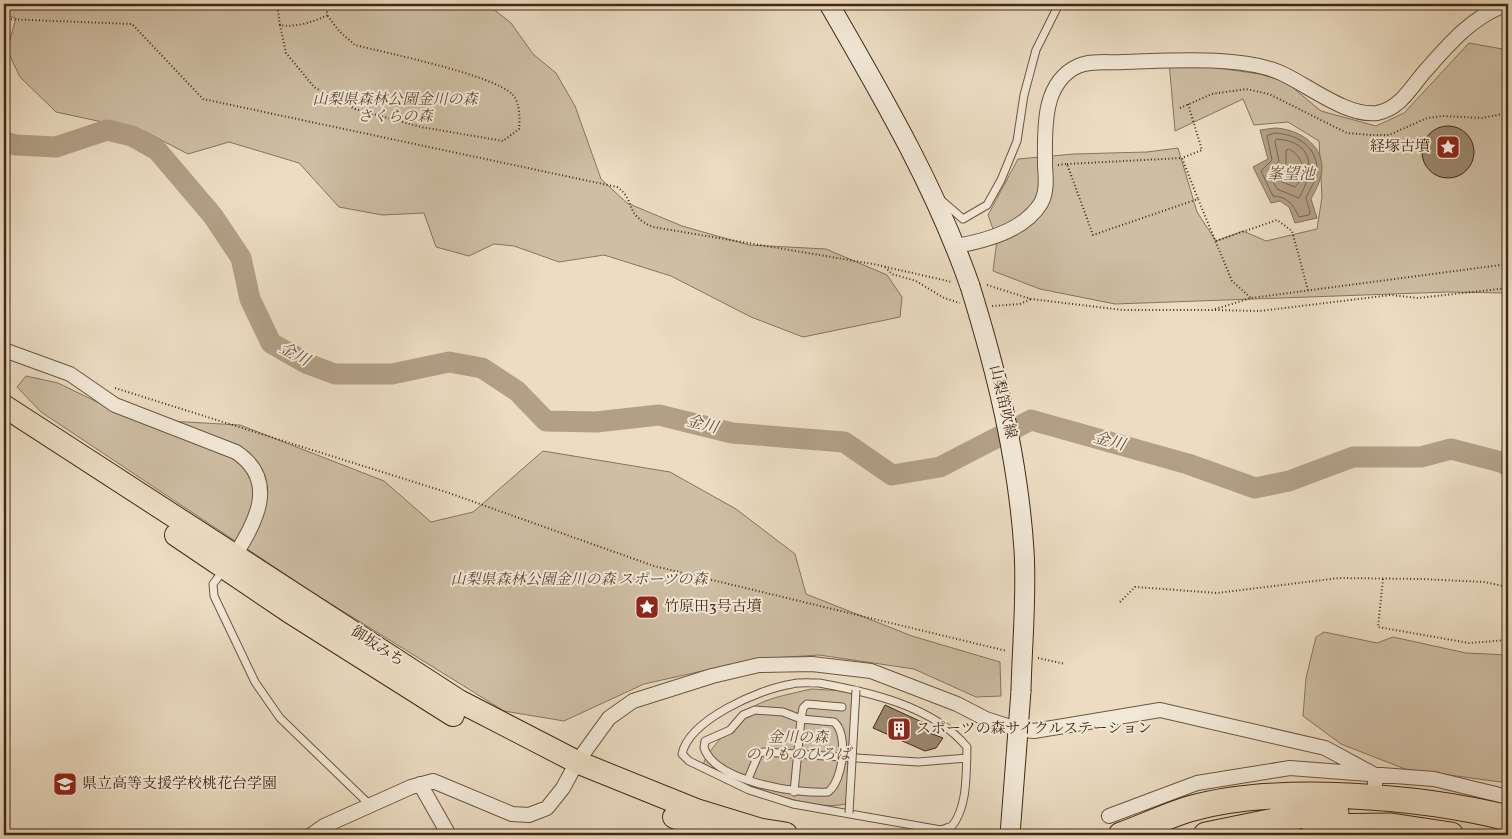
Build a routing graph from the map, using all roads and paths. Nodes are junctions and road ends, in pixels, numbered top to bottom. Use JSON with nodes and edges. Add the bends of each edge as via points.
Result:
{"nodes":[{"id":1,"x":269,"y":4,"type":"edge"},
{"id":2,"x":327,"y":4,"type":"edge"},
{"id":3,"x":829,"y":4,"type":"edge"},
{"id":4,"x":1060,"y":4,"type":"edge"},
{"id":5,"x":1508,"y":4,"type":"edge"},
{"id":6,"x":327,"y":16,"type":"junction"},
{"id":7,"x":4,"y":19,"type":"edge"},
{"id":8,"x":280,"y":25,"type":"junction"},
{"id":9,"x":1188,"y":104,"type":"dead end"},
{"id":10,"x":1182,"y":158,"type":"junction"},
{"id":11,"x":1067,"y":164,"type":"junction"},
{"id":12,"x":1045,"y":167,"type":"junction"},
{"id":13,"x":934,"y":194,"type":"junction"},
{"id":14,"x":1198,"y":199,"type":"junction"},
{"id":15,"x":1216,"y":241,"type":"junction"},
{"id":16,"x":956,"y":246,"type":"junction"},
{"id":17,"x":1508,"y":264,"type":"edge"},
{"id":18,"x":970,"y":286,"type":"junction"},
{"id":19,"x":1508,"y":288,"type":"edge"},
{"id":20,"x":1308,"y":290,"type":"junction"},
{"id":21,"x":1251,"y":298,"type":"junction"},
{"id":22,"x":1212,"y":310,"type":"junction"},
{"id":23,"x":4,"y":350,"type":"edge"},
{"id":24,"x":108,"y":386,"type":"dead end"},
{"id":25,"x":4,"y":406,"type":"edge"},
{"id":26,"x":4,"y":420,"type":"edge"},
{"id":27,"x":230,"y":561,"type":"junction"},
{"id":28,"x":1383,"y":579,"type":"junction"},
{"id":29,"x":1508,"y":587,"type":"edge"},
{"id":30,"x":1120,"y":602,"type":"dead end"},
{"id":31,"x":1508,"y":640,"type":"edge"},
{"id":32,"x":1007,"y":651,"type":"dead end"},
{"id":33,"x":1036,"y":658,"type":"dead end"},
{"id":34,"x":1065,"y":664,"type":"dead end"},
{"id":35,"x":856,"y":690,"type":"junction"},
{"id":36,"x":842,"y":707,"type":"dead end"},
{"id":37,"x":801,"y":718,"type":"junction"},
{"id":38,"x":1017,"y":729,"type":"junction"},
{"id":39,"x":799,"y":754,"type":"junction"},
{"id":40,"x":841,"y":756,"type":"junction"},
{"id":41,"x":967,"y":758,"type":"junction"},
{"id":42,"x":574,"y":768,"type":"junction"},
{"id":43,"x":748,"y":779,"type":"junction"},
{"id":44,"x":1375,"y":781,"type":"junction"},
{"id":45,"x":420,"y":784,"type":"junction"},
{"id":46,"x":794,"y":792,"type":"junction"},
{"id":47,"x":370,"y":805,"type":"junction"},
{"id":48,"x":1504,"y":810,"type":"edge"},
{"id":49,"x":849,"y":813,"type":"junction"},
{"id":50,"x":1115,"y":826,"type":"edge"},
{"id":51,"x":776,"y":834,"type":"edge"},
{"id":52,"x":311,"y":835,"type":"edge"},
{"id":53,"x":449,"y":835,"type":"edge"},
{"id":54,"x":720,"y":835,"type":"edge"},
{"id":55,"x":1010,"y":835,"type":"edge"},
{"id":56,"x":1206,"y":835,"type":"edge"},
{"id":57,"x":1260,"y":835,"type":"edge"},
{"id":58,"x":1451,"y":835,"type":"edge"}],
"edges":[{"from":1,"to":8,"type":"path","via":[[278,11]]},
{"from":2,"to":6,"type":"path"},
{"from":3,"to":13,"type":"main road","name":"山梨笛吹線"},
{"from":4,"to":13,"type":"lane","via":[[1036,50],[1024,95],[1017,141],[988,205],[963,219]]},
{"from":5,"to":12,"type":"street","via":[[1475,21],[1425,70],[1403,98],[1377,113],[1363,113],[1341,105],[1280,72],[1248,64],[1152,61],[1080,64],[1061,78],[1048,101]]},
{"from":6,"to":8,"type":"path"},
{"from":6,"to":8,"type":"path","via":[[355,45],[490,82],[513,96],[520,116],[519,129],[503,141],[421,127],[355,109],[314,87],[286,53]]},
{"from":7,"to":18,"type":"path","via":[[132,24],[203,98],[617,187],[623,191],[634,215],[653,227],[872,264]]},
{"from":9,"to":10,"type":"path","via":[[1202,150]]},
{"from":10,"to":11,"type":"path"},
{"from":10,"to":14,"type":"path"},
{"from":11,"to":12,"type":"path"},
{"from":11,"to":14,"type":"path","via":[[1094,235]]},
{"from":12,"to":16,"type":"street","via":[[1046,191],[1031,216],[982,241]]},
{"from":13,"to":16,"type":"main road","name":"山梨笛吹線"},
{"from":14,"to":15,"type":"path"},
{"from":15,"to":20,"type":"path","via":[[1277,220],[1292,231]]},
{"from":15,"to":21,"type":"path","via":[[1232,280]]},
{"from":16,"to":18,"type":"main road","name":"山梨笛吹線"},
{"from":17,"to":20,"type":"path"},
{"from":18,"to":22,"type":"path","via":[[988,285],[1031,299],[1123,310]]},
{"from":18,"to":38,"type":"main road","name":"山梨笛吹線","bridge":true,"via":[[1001,392],[1020,502],[1025,587]]},
{"from":19,"to":22,"type":"path","via":[[1418,298],[1391,295],[1260,311]]},
{"from":20,"to":21,"type":"path"},
{"from":21,"to":22,"type":"path"},
{"from":23,"to":27,"type":"street","via":[[70,374],[115,405],[236,452],[250,461],[262,492],[249,533]]},
{"from":24,"to":32,"type":"path","via":[[449,493],[654,566]]},
{"from":25,"to":27,"type":"highway","name":"御坂みち"},
{"from":26,"to":27,"type":"highway","name":"御坂みち"},
{"from":27,"to":42,"type":"highway","name":"御坂みち","via":[[290,612],[453,715]]},
{"from":27,"to":47,"type":"lane","via":[[213,584],[214,596],[255,682],[280,718]]},
{"from":28,"to":29,"type":"path","via":[[1484,582]]},
{"from":28,"to":30,"type":"path","via":[[1339,578],[1217,593],[1135,587]]},
{"from":28,"to":31,"type":"path","via":[[1378,627],[1469,643]]},
{"from":33,"to":34,"type":"path"},
{"from":35,"to":41,"type":"lane","via":[[909,708],[955,733],[967,747]]},
{"from":35,"to":49,"type":"lane","bridge":true},
{"from":35,"to":49,"type":"lane","via":[[819,683],[791,684],[749,698],[709,718],[689,737],[682,754],[689,761],[749,790],[793,804]]},
{"from":36,"to":37,"type":"lane","via":[[807,704]]},
{"from":37,"to":39,"type":"lane"},
{"from":37,"to":40,"type":"lane","via":[[834,722],[840,727]]},
{"from":37,"to":43,"type":"lane","via":[[783,712],[756,710],[744,716],[730,730],[705,741],[704,748],[712,761]]},
{"from":38,"to":42,"type":"street","via":[[872,671],[812,664],[759,665],[633,701],[609,718]]},
{"from":38,"to":44,"type":"street","via":[[1034,730],[1160,710],[1324,748]]},
{"from":38,"to":55,"type":"main road","name":"山梨笛吹線"},
{"from":39,"to":40,"type":"lane"},
{"from":39,"to":43,"type":"lane","via":[[759,753]]},
{"from":39,"to":46,"type":"lane"},
{"from":40,"to":41,"type":"lane","via":[[918,762]]},
{"from":40,"to":46,"type":"lane","via":[[837,782],[832,789],[828,792]]},
{"from":41,"to":49,"type":"lane","via":[[962,809],[952,826],[941,830]]},
{"from":42,"to":45,"type":"street","via":[[547,808],[529,815],[505,812],[433,781]]},
{"from":42,"to":51,"type":"highway","name":"御坂みち"},
{"from":42,"to":54,"type":"highway","name":"御坂みち"},
{"from":43,"to":46,"type":"lane"},
{"from":44,"to":48,"type":"street","via":[[1434,779]]},
{"from":44,"to":50,"type":"street","via":[[1290,768],[1198,782]]},
{"from":45,"to":47,"type":"street"},
{"from":45,"to":53,"type":"street"},
{"from":47,"to":52,"type":"street"},
{"from":48,"to":50,"type":"highway","via":[[1338,797],[1251,797]]},
{"from":48,"to":56,"type":"highway","via":[[1406,816],[1313,812]]},
{"from":57,"to":58,"type":"highway","via":[[1299,827],[1391,826]]}]}
